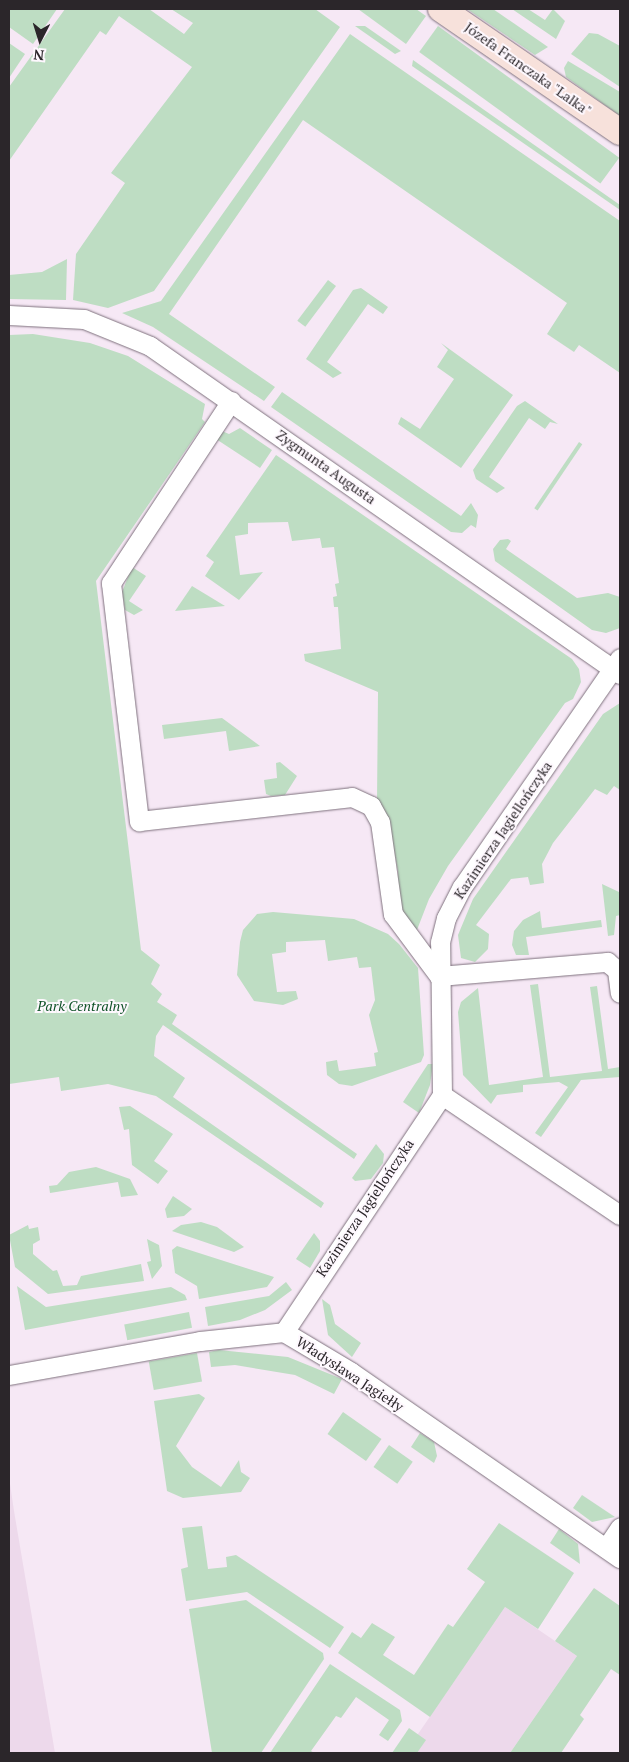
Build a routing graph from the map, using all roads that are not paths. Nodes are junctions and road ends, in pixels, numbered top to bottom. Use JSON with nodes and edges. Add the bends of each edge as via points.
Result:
{"nodes":[{"id":1,"x":441,"y":9,"type":"edge"},
{"id":2,"x":619,"y":132,"type":"edge"},
{"id":3,"x":9,"y":315,"type":"edge"},
{"id":4,"x":231,"y":401,"type":"junction"},
{"id":5,"x":618,"y":667,"type":"edge"},
{"id":6,"x":438,"y":976,"type":"junction"},
{"id":7,"x":620,"y":994,"type":"edge"},
{"id":8,"x":442,"y":1095,"type":"junction"},
{"id":9,"x":620,"y":1215,"type":"edge"},
{"id":10,"x":284,"y":1332,"type":"junction"},
{"id":11,"x":9,"y":1375,"type":"edge"},
{"id":12,"x":620,"y":1527,"type":"edge"},
{"id":13,"x":613,"y":1553,"type":"edge"}],
"edges":[{"from":1,"to":2,"type":"street","name":"Józefa Franczaka \"Lalka\""},
{"from":3,"to":4,"type":"street","name":"Zygmunta Augusta","via":[[60,315],[110,328],[150,346]]},
{"from":4,"to":5,"type":"street","name":"Zygmunta Augusta"},
{"from":4,"to":6,"type":"street","via":[[111,583],[139,822],[352,797],[371,806],[380,822],[393,914]]},
{"from":5,"to":6,"type":"street","name":"Kazimierza Jagiellończyka","via":[[462,886],[446,918]]},
{"from":6,"to":7,"type":"street","via":[[607,962],[617,970]]},
{"from":6,"to":8,"type":"street","name":"Kazimierza Jagiellończyka"},
{"from":8,"to":9,"type":"street"},
{"from":8,"to":10,"type":"street","name":"Kazimierza Jagiellończyka"},
{"from":10,"to":11,"type":"street","name":"Władysława Jagiełły","via":[[200,1341]]},
{"from":10,"to":13,"type":"street","name":"Władysława Jagiełły","via":[[351,1372]]},
{"from":12,"to":13,"type":"street"}]}
